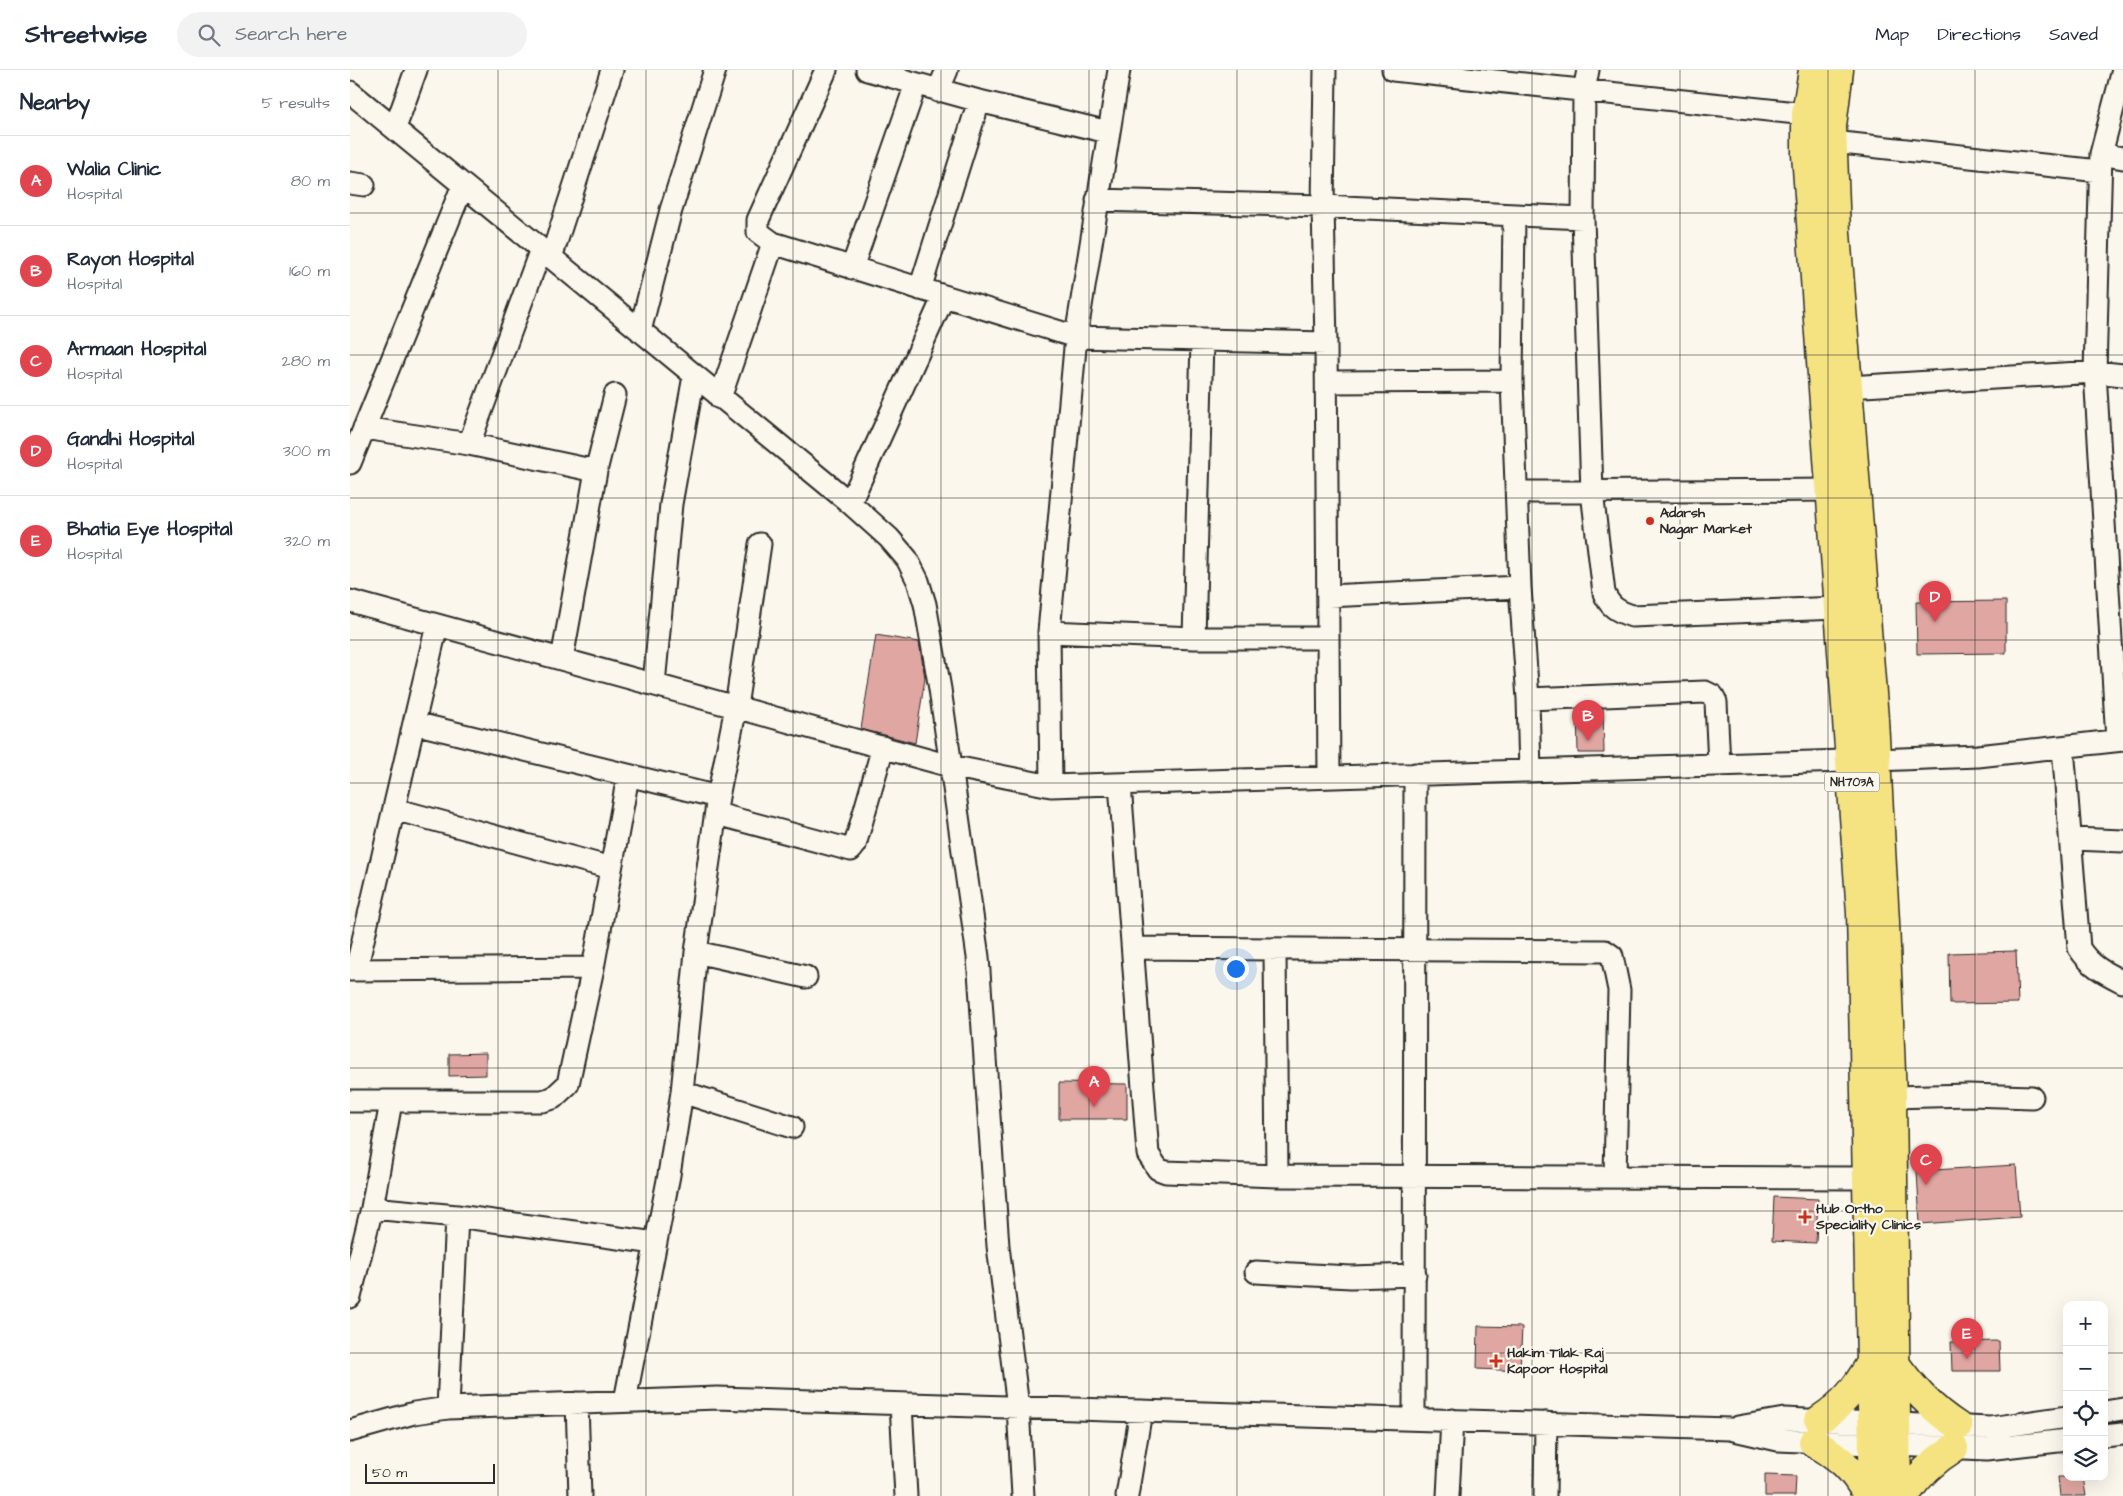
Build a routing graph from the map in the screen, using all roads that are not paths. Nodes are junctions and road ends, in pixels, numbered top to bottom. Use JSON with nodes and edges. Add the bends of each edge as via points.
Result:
{"nodes":[{"id":1,"x":416,"y":70,"type":"edge"},
{"id":2,"x":612,"y":70,"type":"edge"},
{"id":3,"x":715,"y":70,"type":"edge"},
{"id":4,"x":826,"y":70,"type":"edge"},
{"id":5,"x":867,"y":70,"type":"edge"},
{"id":6,"x":946,"y":70,"type":"edge"},
{"id":7,"x":1119,"y":70,"type":"edge"},
{"id":8,"x":1325,"y":70,"type":"edge"},
{"id":9,"x":1393,"y":70,"type":"edge"},
{"id":10,"x":1588,"y":70,"type":"edge"},
{"id":11,"x":1813,"y":70,"type":"edge"},
{"id":12,"x":1839,"y":70,"type":"edge"},
{"id":13,"x":2123,"y":70,"type":"edge"},
{"id":14,"x":1447,"y":73,"type":"edge"},
{"id":15,"x":916,"y":84,"type":"junction"},
{"id":16,"x":938,"y":91,"type":"junction"},
{"id":17,"x":1584,"y":91,"type":"junction"},
{"id":18,"x":350,"y":92,"type":"edge"},
{"id":19,"x":979,"y":102,"type":"junction"},
{"id":20,"x":1806,"y":114,"type":"junction"},
{"id":21,"x":395,"y":128,"type":"junction"},
{"id":22,"x":1108,"y":132,"type":"junction"},
{"id":23,"x":1833,"y":142,"type":"junction"},
{"id":24,"x":2123,"y":158,"type":"edge"},
{"id":25,"x":2100,"y":162,"type":"junction"},
{"id":26,"x":463,"y":185,"type":"junction"},
{"id":27,"x":1097,"y":200,"type":"junction"},
{"id":28,"x":1323,"y":206,"type":"junction"},
{"id":29,"x":1514,"y":215,"type":"junction"},
{"id":30,"x":1583,"y":218,"type":"junction"},
{"id":31,"x":772,"y":243,"type":"junction"},
{"id":32,"x":546,"y":254,"type":"junction"},
{"id":33,"x":852,"y":268,"type":"junction"},
{"id":34,"x":920,"y":289,"type":"junction"},
{"id":35,"x":944,"y":296,"type":"junction"},
{"id":36,"x":640,"y":331,"type":"junction"},
{"id":37,"x":1076,"y":337,"type":"junction"},
{"id":38,"x":1202,"y":341,"type":"junction"},
{"id":39,"x":1326,"y":343,"type":"junction"},
{"id":40,"x":2095,"y":372,"type":"junction"},
{"id":41,"x":2123,"y":375,"type":"edge"},
{"id":42,"x":694,"y":376,"type":"junction"},
{"id":43,"x":1327,"y":382,"type":"junction"},
{"id":44,"x":1512,"y":382,"type":"junction"},
{"id":45,"x":1848,"y":387,"type":"junction"},
{"id":46,"x":614,"y":395,"type":"dead end"},
{"id":47,"x":720,"y":398,"type":"junction"},
{"id":48,"x":364,"y":428,"type":"junction"},
{"id":49,"x":469,"y":444,"type":"junction"},
{"id":50,"x":350,"y":463,"type":"edge"},
{"id":51,"x":596,"y":471,"type":"junction"},
{"id":52,"x":1832,"y":490,"type":"junction"},
{"id":53,"x":1518,"y":492,"type":"junction"},
{"id":54,"x":1592,"y":492,"type":"junction"},
{"id":55,"x":850,"y":503,"type":"junction"},
{"id":56,"x":760,"y":544,"type":"dead end"},
{"id":57,"x":1520,"y":587,"type":"junction"},
{"id":58,"x":1328,"y":596,"type":"junction"},
{"id":59,"x":350,"y":601,"type":"edge"},
{"id":60,"x":1840,"y":608,"type":"junction"},
{"id":61,"x":436,"y":625,"type":"junction"},
{"id":62,"x":1049,"y":632,"type":"junction"},
{"id":63,"x":1194,"y":638,"type":"junction"},
{"id":64,"x":1328,"y":638,"type":"junction"},
{"id":65,"x":562,"y":659,"type":"junction"},
{"id":66,"x":654,"y":684,"type":"junction"},
{"id":67,"x":1528,"y":699,"type":"junction"},
{"id":68,"x":736,"y":707,"type":"junction"},
{"id":69,"x":414,"y":723,"type":"junction"},
{"id":70,"x":2120,"y":740,"type":"edge"},
{"id":71,"x":883,"y":747,"type":"junction"},
{"id":72,"x":2063,"y":747,"type":"junction"},
{"id":73,"x":1863,"y":761,"type":"junction"},
{"id":74,"x":1719,"y":765,"type":"junction"},
{"id":75,"x":950,"y":766,"type":"junction"},
{"id":76,"x":1530,"y":771,"type":"junction"},
{"id":77,"x":1415,"y":774,"type":"junction"},
{"id":78,"x":628,"y":776,"type":"junction"},
{"id":79,"x":1328,"y":777,"type":"junction"},
{"id":80,"x":1120,"y":784,"type":"junction"},
{"id":81,"x":1051,"y":786,"type":"junction"},
{"id":82,"x":717,"y":806,"type":"junction"},
{"id":83,"x":394,"y":809,"type":"junction"},
{"id":84,"x":2072,"y":839,"type":"junction"},
{"id":85,"x":2123,"y":841,"type":"edge"},
{"id":86,"x":611,"y":868,"type":"junction"},
{"id":87,"x":1134,"y":948,"type":"junction"},
{"id":88,"x":1415,"y":949,"type":"junction"},
{"id":89,"x":1275,"y":950,"type":"junction"},
{"id":90,"x":696,"y":952,"type":"junction"},
{"id":91,"x":593,"y":968,"type":"junction"},
{"id":92,"x":353,"y":970,"type":"edge"},
{"id":93,"x":806,"y":976,"type":"dead end"},
{"id":94,"x":2123,"y":982,"type":"edge"},
{"id":95,"x":682,"y":1092,"type":"junction"},
{"id":96,"x":2032,"y":1096,"type":"dead end"},
{"id":97,"x":1892,"y":1097,"type":"junction"},
{"id":98,"x":350,"y":1101,"type":"edge"},
{"id":99,"x":391,"y":1102,"type":"junction"},
{"id":100,"x":792,"y":1127,"type":"dead end"},
{"id":101,"x":1277,"y":1176,"type":"junction"},
{"id":102,"x":1415,"y":1177,"type":"junction"},
{"id":103,"x":1615,"y":1178,"type":"junction"},
{"id":104,"x":1867,"y":1178,"type":"junction"},
{"id":105,"x":372,"y":1208,"type":"junction"},
{"id":106,"x":457,"y":1216,"type":"junction"},
{"id":107,"x":655,"y":1243,"type":"junction"},
{"id":108,"x":1256,"y":1272,"type":"dead end"},
{"id":109,"x":1414,"y":1275,"type":"junction"},
{"id":110,"x":350,"y":1297,"type":"edge"},
{"id":111,"x":1883,"y":1362,"type":"junction"},
{"id":112,"x":625,"y":1401,"type":"junction"},
{"id":113,"x":577,"y":1403,"type":"junction"},
{"id":114,"x":901,"y":1404,"type":"junction"},
{"id":115,"x":1018,"y":1407,"type":"junction"},
{"id":116,"x":448,"y":1408,"type":"junction"},
{"id":117,"x":2123,"y":1409,"type":"edge"},
{"id":118,"x":1141,"y":1411,"type":"junction"},
{"id":119,"x":2108,"y":1411,"type":"edge"},
{"id":120,"x":2063,"y":1418,"type":"edge"},
{"id":121,"x":1414,"y":1419,"type":"junction"},
{"id":122,"x":1452,"y":1420,"type":"junction"},
{"id":123,"x":1546,"y":1423,"type":"junction"},
{"id":124,"x":350,"y":1431,"type":"edge"},
{"id":125,"x":1816,"y":1431,"type":"junction"},
{"id":126,"x":1884,"y":1434,"type":"junction"},
{"id":127,"x":2123,"y":1434,"type":"edge"},
{"id":128,"x":2108,"y":1436,"type":"edge"},
{"id":129,"x":1956,"y":1437,"type":"junction"},
{"id":130,"x":2063,"y":1440,"type":"edge"},
{"id":131,"x":580,"y":1496,"type":"edge"},
{"id":132,"x":906,"y":1496,"type":"edge"},
{"id":133,"x":1023,"y":1496,"type":"edge"},
{"id":134,"x":1127,"y":1496,"type":"edge"},
{"id":135,"x":1448,"y":1496,"type":"edge"},
{"id":136,"x":1545,"y":1496,"type":"edge"},
{"id":137,"x":1868,"y":1496,"type":"edge"},
{"id":138,"x":1874,"y":1496,"type":"edge"},
{"id":139,"x":1897,"y":1496,"type":"edge"},
{"id":140,"x":1905,"y":1496,"type":"edge"}],
"edges":[{"from":1,"to":21,"type":"street"},
{"from":2,"to":32,"type":"street"},
{"from":3,"to":36,"type":"street","via":[[671,210]]},
{"from":4,"to":31,"type":"street","via":[[758,220],[758,232]]},
{"from":5,"to":15,"type":"street"},
{"from":6,"to":16,"type":"street"},
{"from":7,"to":22,"type":"street"},
{"from":8,"to":28,"type":"street"},
{"from":9,"to":14,"type":"street"},
{"from":10,"to":17,"type":"street"},
{"from":11,"to":20,"type":"highway","number":"NH703A"},
{"from":12,"to":23,"type":"highway","number":"NH703A"},
{"from":13,"to":25,"type":"street"},
{"from":14,"to":17,"type":"street"},
{"from":15,"to":16,"type":"street"},
{"from":15,"to":33,"type":"street"},
{"from":16,"to":19,"type":"street"},
{"from":17,"to":20,"type":"street"},
{"from":17,"to":30,"type":"street"},
{"from":18,"to":21,"type":"street"},
{"from":19,"to":22,"type":"street"},
{"from":19,"to":34,"type":"street"},
{"from":20,"to":52,"type":"highway","number":"NH703A","via":[[1806,154]]},
{"from":21,"to":26,"type":"street"},
{"from":22,"to":27,"type":"street"},
{"from":23,"to":25,"type":"street"},
{"from":23,"to":45,"type":"highway","number":"NH703A","via":[[1836,233]]},
{"from":24,"to":25,"type":"street"},
{"from":25,"to":40,"type":"street"},
{"from":26,"to":32,"type":"street"},
{"from":26,"to":48,"type":"street"},
{"from":27,"to":28,"type":"street"},
{"from":27,"to":37,"type":"street"},
{"from":28,"to":29,"type":"street"},
{"from":28,"to":39,"type":"street"},
{"from":29,"to":30,"type":"street"},
{"from":29,"to":44,"type":"street"},
{"from":30,"to":54,"type":"street"},
{"from":31,"to":33,"type":"street"},
{"from":31,"to":47,"type":"street"},
{"from":32,"to":36,"type":"street"},
{"from":32,"to":49,"type":"street"},
{"from":33,"to":34,"type":"street"},
{"from":34,"to":35,"type":"street"},
{"from":35,"to":37,"type":"street"},
{"from":35,"to":55,"type":"street"},
{"from":36,"to":42,"type":"street"},
{"from":37,"to":38,"type":"street"},
{"from":37,"to":62,"type":"street"},
{"from":38,"to":39,"type":"street"},
{"from":38,"to":63,"type":"street"},
{"from":39,"to":43,"type":"street"},
{"from":40,"to":41,"type":"street"},
{"from":40,"to":45,"type":"street"},
{"from":40,"to":70,"type":"street"},
{"from":42,"to":47,"type":"street"},
{"from":42,"to":66,"type":"street","via":[[671,504]]},
{"from":43,"to":44,"type":"street"},
{"from":43,"to":58,"type":"street"},
{"from":44,"to":53,"type":"street"},
{"from":45,"to":73,"type":"highway","number":"NH703A"},
{"from":46,"to":51,"type":"street"},
{"from":47,"to":55,"type":"street"},
{"from":48,"to":49,"type":"street"},
{"from":48,"to":50,"type":"street"},
{"from":49,"to":51,"type":"street"},
{"from":51,"to":65,"type":"street"},
{"from":52,"to":54,"type":"street"},
{"from":52,"to":60,"type":"highway","number":"NH703A"},
{"from":53,"to":54,"type":"street"},
{"from":53,"to":57,"type":"street"},
{"from":54,"to":60,"type":"street","via":[[1604,593],[1609,604],[1618,611],[1632,616]]},
{"from":55,"to":75,"type":"street","via":[[889,538],[907,559],[918,581],[925,604]]},
{"from":56,"to":68,"type":"street"},
{"from":57,"to":58,"type":"street"},
{"from":57,"to":67,"type":"street"},
{"from":58,"to":64,"type":"street"},
{"from":59,"to":61,"type":"street"},
{"from":60,"to":73,"type":"highway","number":"NH703A"},
{"from":61,"to":65,"type":"street"},
{"from":61,"to":69,"type":"street"},
{"from":62,"to":63,"type":"street"},
{"from":62,"to":81,"type":"street"},
{"from":63,"to":64,"type":"street"},
{"from":64,"to":79,"type":"street"},
{"from":65,"to":66,"type":"street"},
{"from":66,"to":68,"type":"street"},
{"from":67,"to":74,"type":"street","via":[[1706,692],[1716,702]]},
{"from":67,"to":76,"type":"street"},
{"from":68,"to":71,"type":"street"},
{"from":68,"to":82,"type":"street"},
{"from":69,"to":78,"type":"street"},
{"from":69,"to":83,"type":"street"},
{"from":70,"to":72,"type":"street"},
{"from":71,"to":75,"type":"street"},
{"from":71,"to":82,"type":"street","via":[[851,850]]},
{"from":72,"to":73,"type":"street","via":[[1978,756]]},
{"from":72,"to":84,"type":"street"},
{"from":73,"to":74,"type":"street"},
{"from":73,"to":97,"type":"highway","number":"NH703A"},
{"from":73,"to":104,"type":"highway","number":"NH703A"},
{"from":74,"to":76,"type":"street"},
{"from":75,"to":81,"type":"street"},
{"from":75,"to":115,"type":"street","via":[[978,957],[998,1246]]},
{"from":76,"to":77,"type":"street"},
{"from":77,"to":79,"type":"street"},
{"from":77,"to":88,"type":"street"},
{"from":78,"to":82,"type":"street"},
{"from":78,"to":86,"type":"street"},
{"from":79,"to":80,"type":"street"},
{"from":80,"to":81,"type":"street"},
{"from":80,"to":87,"type":"street"},
{"from":82,"to":90,"type":"street"},
{"from":83,"to":86,"type":"street"},
{"from":83,"to":92,"type":"street"},
{"from":84,"to":85,"type":"street"},
{"from":84,"to":94,"type":"street","via":[[2079,948],[2092,964]]},
{"from":86,"to":91,"type":"street"},
{"from":87,"to":89,"type":"street"},
{"from":87,"to":101,"type":"street","via":[[1148,1154],[1152,1162],[1166,1172]]},
{"from":88,"to":89,"type":"street"},
{"from":88,"to":102,"type":"street"},
{"from":88,"to":103,"type":"street","via":[[1594,951],[1612,956],[1619,990]]},
{"from":89,"to":101,"type":"street"},
{"from":90,"to":93,"type":"street"},
{"from":90,"to":95,"type":"street"},
{"from":91,"to":92,"type":"street"},
{"from":91,"to":99,"type":"street","via":[[573,1068],[568,1084],[554,1098],[542,1101]]},
{"from":95,"to":100,"type":"street"},
{"from":95,"to":107,"type":"street"},
{"from":96,"to":97,"type":"street"},
{"from":97,"to":111,"type":"highway","number":"NH703A"},
{"from":98,"to":99,"type":"street"},
{"from":99,"to":105,"type":"street"},
{"from":101,"to":102,"type":"street"},
{"from":102,"to":103,"type":"street"},
{"from":102,"to":109,"type":"street"},
{"from":103,"to":104,"type":"street"},
{"from":104,"to":111,"type":"highway","number":"NH703A"},
{"from":105,"to":106,"type":"street"},
{"from":105,"to":110,"type":"street"},
{"from":106,"to":107,"type":"street"},
{"from":106,"to":116,"type":"street"},
{"from":107,"to":112,"type":"street"},
{"from":108,"to":109,"type":"street","via":[[1351,1277]]},
{"from":109,"to":121,"type":"street"},
{"from":111,"to":125,"type":"highway"},
{"from":111,"to":126,"type":"highway","number":"NH703A"},
{"from":111,"to":129,"type":"highway","via":[[1938,1413]]},
{"from":112,"to":113,"type":"street"},
{"from":112,"to":114,"type":"street","via":[[717,1398]]},
{"from":113,"to":116,"type":"street"},
{"from":113,"to":131,"type":"street"},
{"from":114,"to":115,"type":"street"},
{"from":114,"to":132,"type":"street"},
{"from":115,"to":118,"type":"street"},
{"from":115,"to":133,"type":"street"},
{"from":116,"to":124,"type":"street","via":[[414,1413]]},
{"from":117,"to":119,"type":"street"},
{"from":118,"to":121,"type":"street"},
{"from":118,"to":134,"type":"street"},
{"from":120,"to":129,"type":"street","via":[[1990,1428]]},
{"from":121,"to":122,"type":"street"},
{"from":122,"to":123,"type":"street"},
{"from":122,"to":135,"type":"street"},
{"from":123,"to":125,"type":"street","via":[[1730,1429],[1778,1440]]},
{"from":123,"to":136,"type":"street"},
{"from":125,"to":126,"type":"street"},
{"from":125,"to":137,"type":"highway","via":[[1855,1473]]},
{"from":126,"to":129,"type":"street"},
{"from":126,"to":138,"type":"highway","number":"NH703A"},
{"from":126,"to":139,"type":"highway","number":"NH703A"},
{"from":127,"to":128,"type":"street"},
{"from":129,"to":130,"type":"street","via":[[1987,1449]]},
{"from":129,"to":140,"type":"highway"}]}
